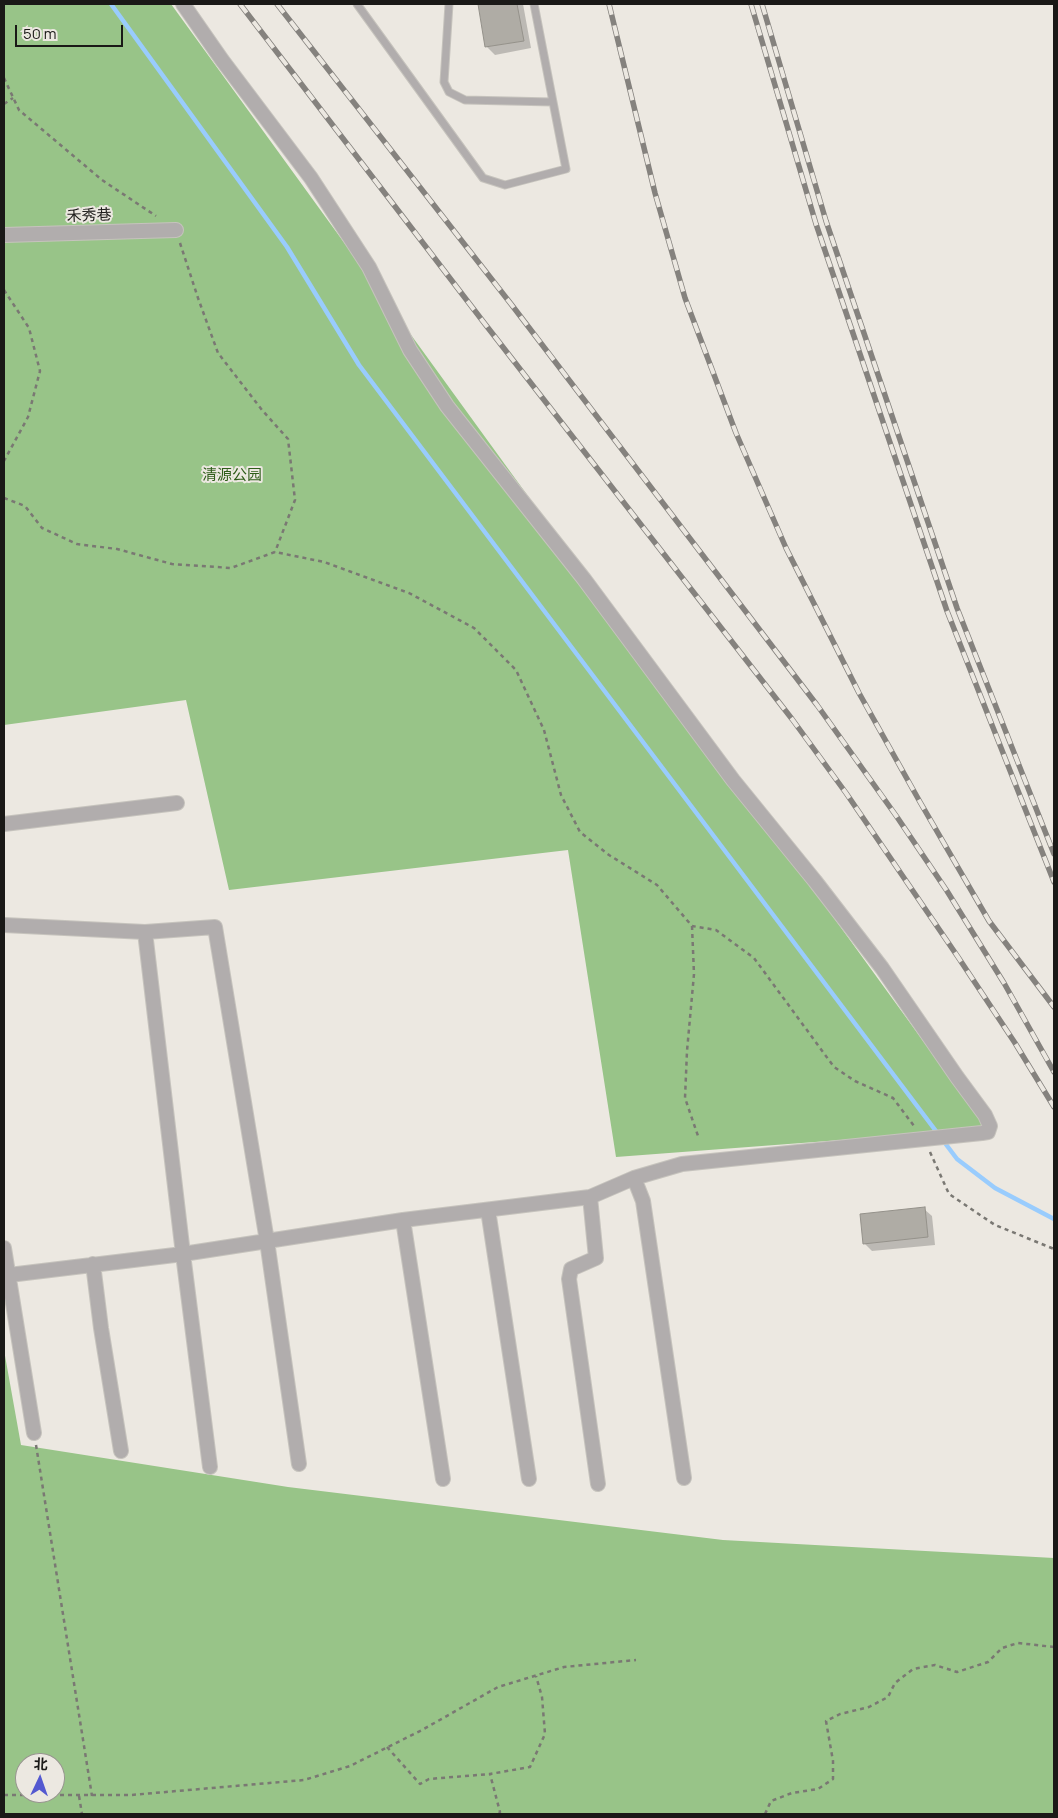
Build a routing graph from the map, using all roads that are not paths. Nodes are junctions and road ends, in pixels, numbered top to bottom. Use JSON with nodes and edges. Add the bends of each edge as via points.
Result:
{"nodes":[{"id":1,"x":183,"y":4,"type":"edge"},
{"id":2,"x":357,"y":4,"type":"edge"},
{"id":3,"x":449,"y":4,"type":"edge"},
{"id":4,"x":534,"y":4,"type":"edge"},
{"id":5,"x":553,"y":102,"type":"junction"},
{"id":6,"x":176,"y":230,"type":"road end"},
{"id":7,"x":4,"y":236,"type":"edge"},
{"id":8,"x":177,"y":803,"type":"dead end"},
{"id":9,"x":4,"y":824,"type":"edge"},
{"id":10,"x":4,"y":925,"type":"edge"},
{"id":11,"x":145,"y":932,"type":"junction"},
{"id":12,"x":634,"y":1178,"type":"junction"},
{"id":13,"x":590,"y":1197,"type":"junction"},
{"id":14,"x":488,"y":1210,"type":"junction"},
{"id":15,"x":403,"y":1220,"type":"junction"},
{"id":16,"x":267,"y":1241,"type":"junction"},
{"id":17,"x":4,"y":1248,"type":"edge"},
{"id":18,"x":183,"y":1254,"type":"junction"},
{"id":19,"x":93,"y":1264,"type":"junction"},
{"id":20,"x":8,"y":1275,"type":"junction"},
{"id":21,"x":34,"y":1433,"type":"road end"},
{"id":22,"x":121,"y":1450,"type":"dead end"},
{"id":23,"x":299,"y":1464,"type":"dead end"},
{"id":24,"x":210,"y":1467,"type":"dead end"},
{"id":25,"x":684,"y":1478,"type":"dead end"},
{"id":26,"x":443,"y":1479,"type":"dead end"},
{"id":27,"x":529,"y":1479,"type":"dead end"},
{"id":28,"x":598,"y":1484,"type":"dead end"}],
"edges":[{"from":1,"to":12,"type":"street","via":[[311,178],[369,266],[410,350],[448,406],[584,579],[733,780],[882,968],[986,1115],[990,1126],[988,1132],[982,1133],[682,1164]]},
{"from":2,"to":5,"type":"lane","via":[[483,178],[505,185],[566,169]]},
{"from":3,"to":5,"type":"lane","via":[[444,82],[449,92],[465,100]]},
{"from":4,"to":5,"type":"lane"},
{"from":6,"to":7,"type":"street","name":"禾秀巷"},
{"from":8,"to":9,"type":"street"},
{"from":10,"to":11,"type":"street"},
{"from":11,"to":16,"type":"street","via":[[214,927]]},
{"from":11,"to":18,"type":"street"},
{"from":12,"to":13,"type":"street"},
{"from":12,"to":25,"type":"street","via":[[643,1201]]},
{"from":13,"to":14,"type":"street"},
{"from":13,"to":28,"type":"street","via":[[596,1258],[571,1269],[569,1279]]},
{"from":14,"to":15,"type":"street"},
{"from":14,"to":27,"type":"street"},
{"from":15,"to":16,"type":"street"},
{"from":15,"to":26,"type":"street"},
{"from":16,"to":18,"type":"street"},
{"from":16,"to":23,"type":"street"},
{"from":17,"to":20,"type":"street"},
{"from":18,"to":19,"type":"street"},
{"from":18,"to":24,"type":"street"},
{"from":19,"to":20,"type":"street"},
{"from":19,"to":22,"type":"street"},
{"from":20,"to":21,"type":"street"}]}
